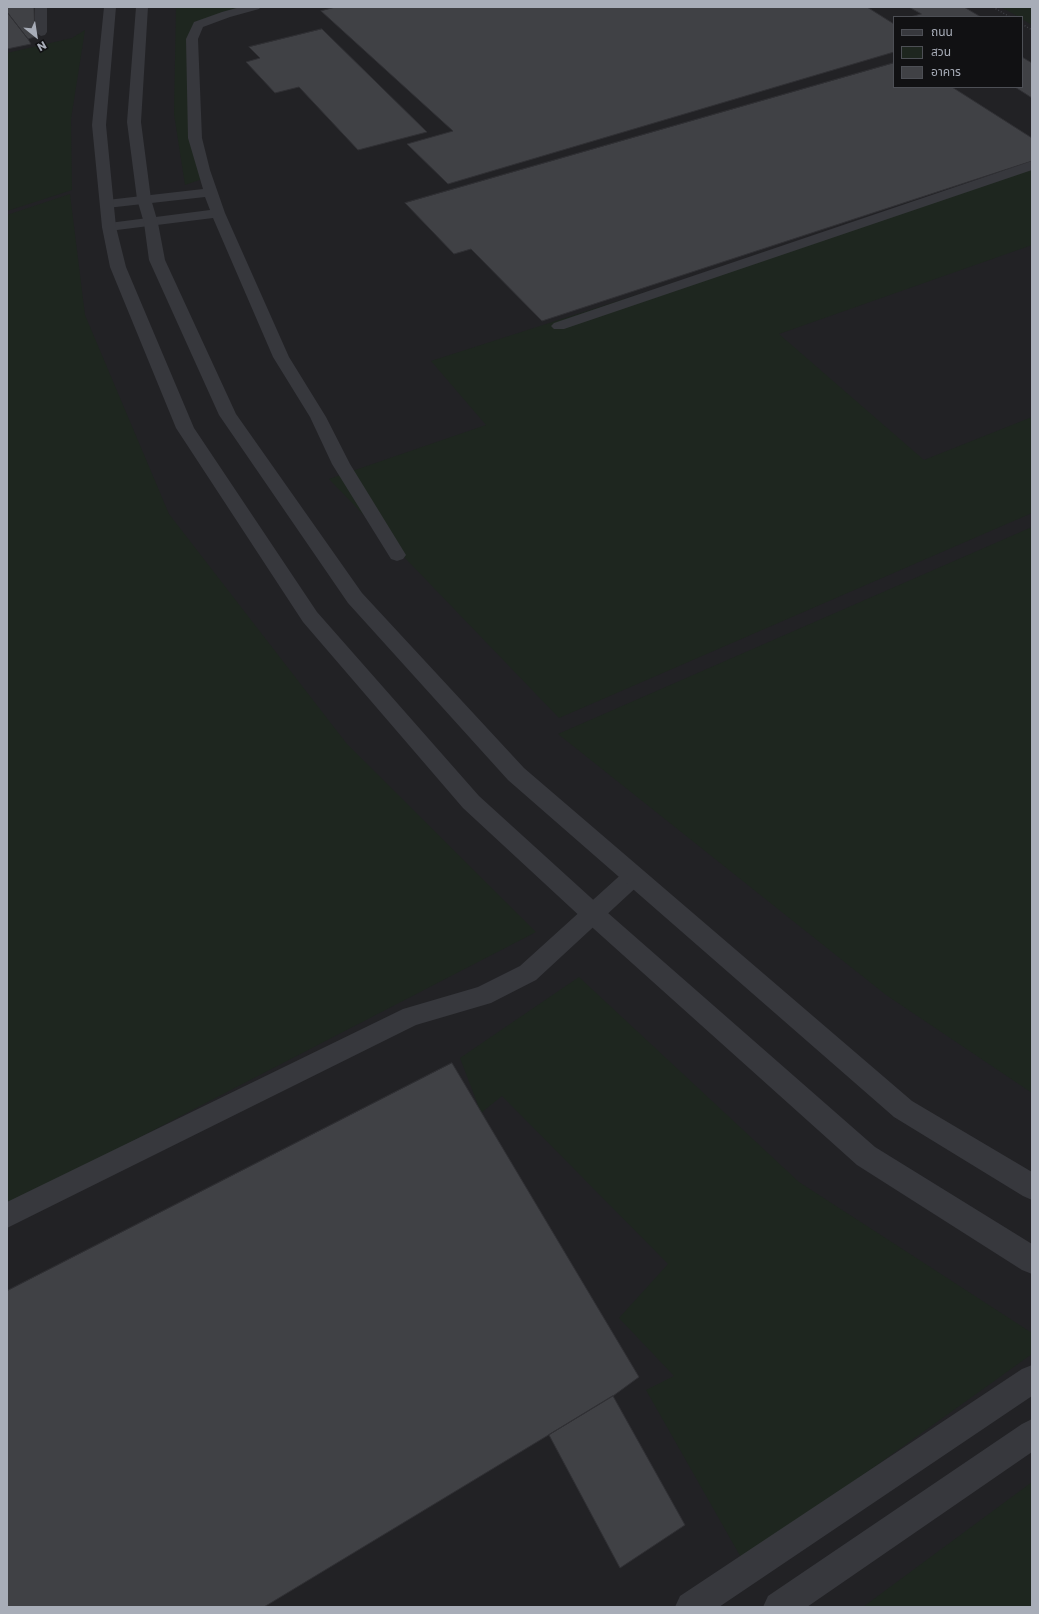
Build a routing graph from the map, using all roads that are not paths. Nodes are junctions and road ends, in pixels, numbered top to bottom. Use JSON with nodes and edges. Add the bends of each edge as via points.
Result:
{"nodes":[{"id":1,"x":41,"y":7,"type":"edge"},
{"id":2,"x":110,"y":7,"type":"edge"},
{"id":3,"x":142,"y":7,"type":"edge"},
{"id":4,"x":255,"y":7,"type":"edge"},
{"id":5,"x":41,"y":32,"type":"dead end"},
{"id":6,"x":1032,"y":165,"type":"edge"},
{"id":7,"x":211,"y":192,"type":"junction"},
{"id":8,"x":144,"y":199,"type":"junction"},
{"id":9,"x":108,"y":204,"type":"junction"},
{"id":10,"x":218,"y":213,"type":"junction"},
{"id":11,"x":151,"y":223,"type":"junction"},
{"id":12,"x":109,"y":227,"type":"junction"},
{"id":13,"x":559,"y":326,"type":"dead end"},
{"id":14,"x":397,"y":554,"type":"dead end"},
{"id":15,"x":634,"y":876,"type":"junction"},
{"id":16,"x":592,"y":913,"type":"junction"},
{"id":17,"x":1032,"y":1187,"type":"edge"},
{"id":18,"x":7,"y":1215,"type":"edge"},
{"id":19,"x":1032,"y":1260,"type":"edge"},
{"id":20,"x":1032,"y":1379,"type":"edge"},
{"id":21,"x":1032,"y":1434,"type":"edge"},
{"id":22,"x":690,"y":1607,"type":"edge"},
{"id":23,"x":779,"y":1607,"type":"edge"}],
"edges":[{"from":1,"to":5,"type":"lane"},
{"from":2,"to":9,"type":"street","via":[[99,125]]},
{"from":3,"to":8,"type":"street","via":[[134,122]]},
{"from":4,"to":7,"type":"lane","via":[[226,14],[198,25],[192,39],[195,138]]},
{"from":6,"to":13,"type":"lane"},
{"from":7,"to":8,"type":"lane"},
{"from":7,"to":10,"type":"lane"},
{"from":8,"to":9,"type":"lane"},
{"from":8,"to":11,"type":"street"},
{"from":9,"to":12,"type":"street"},
{"from":10,"to":11,"type":"lane"},
{"from":10,"to":14,"type":"lane","via":[[282,357],[318,417],[340,464]]},
{"from":11,"to":12,"type":"lane"},
{"from":11,"to":15,"type":"street","via":[[157,260],[228,415],[355,598],[516,774]]},
{"from":12,"to":16,"type":"street","via":[[118,267],[185,428],[310,617],[472,802]]},
{"from":15,"to":16,"type":"lane"},
{"from":15,"to":17,"type":"street","via":[[903,1109]]},
{"from":16,"to":18,"type":"lane","via":[[528,973],[483,996],[411,1016]]},
{"from":16,"to":19,"type":"street","via":[[866,1156]]},
{"from":20,"to":22,"type":"street"},
{"from":21,"to":23,"type":"street"}]}
